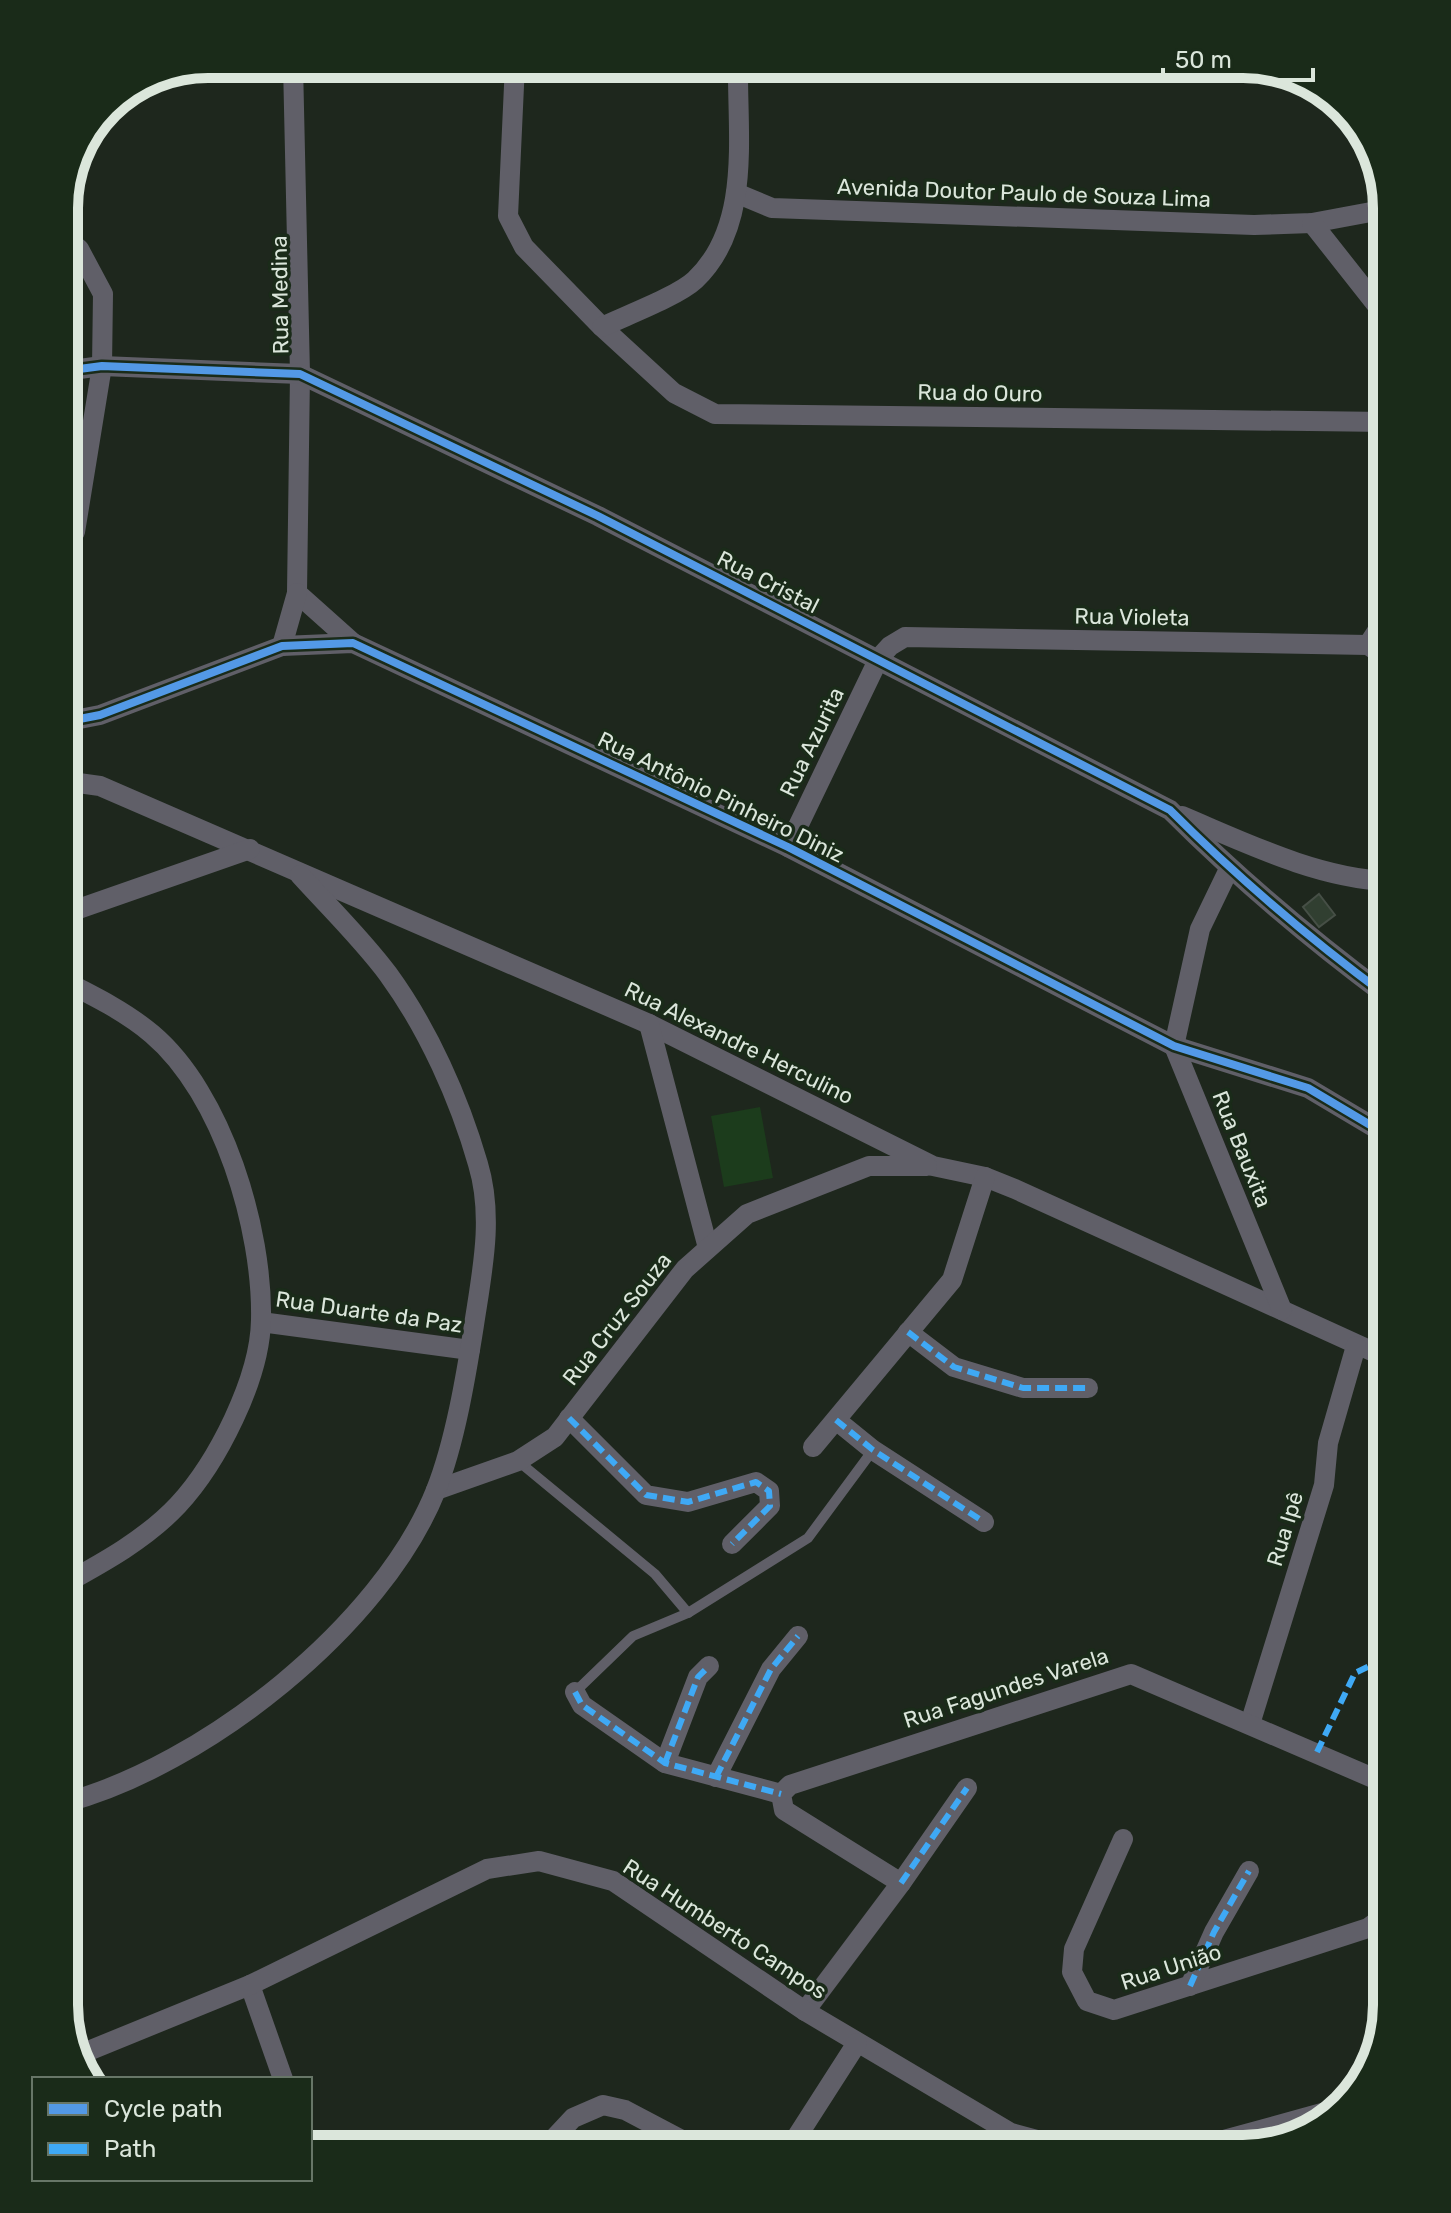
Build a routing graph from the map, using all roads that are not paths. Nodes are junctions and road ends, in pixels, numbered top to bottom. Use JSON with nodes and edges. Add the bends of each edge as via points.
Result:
{"nodes":[{"id":1,"x":293,"y":78,"type":"edge"},
{"id":2,"x":514,"y":78,"type":"edge"},
{"id":3,"x":738,"y":78,"type":"edge"},
{"id":4,"x":736,"y":193,"type":"junction"},
{"id":5,"x":1373,"y":212,"type":"edge"},
{"id":6,"x":1312,"y":223,"type":"junction"},
{"id":7,"x":78,"y":248,"type":"edge"},
{"id":8,"x":1373,"y":300,"type":"edge"},
{"id":9,"x":602,"y":327,"type":"junction"},
{"id":10,"x":102,"y":366,"type":"junction"},
{"id":11,"x":78,"y":369,"type":"edge"},
{"id":12,"x":300,"y":374,"type":"junction"},
{"id":13,"x":1373,"y":422,"type":"edge"},
{"id":14,"x":78,"y":514,"type":"edge"},
{"id":15,"x":297,"y":593,"type":"junction"},
{"id":16,"x":1373,"y":637,"type":"edge"},
{"id":17,"x":353,"y":643,"type":"junction"},
{"id":18,"x":1368,"y":645,"type":"junction"},
{"id":19,"x":282,"y":646,"type":"junction"},
{"id":20,"x":1373,"y":648,"type":"edge"},
{"id":21,"x":879,"y":658,"type":"junction"},
{"id":22,"x":78,"y":719,"type":"edge"},
{"id":23,"x":78,"y":783,"type":"edge"},
{"id":24,"x":1170,"y":810,"type":"junction"},
{"id":25,"x":788,"y":847,"type":"junction"},
{"id":26,"x":250,"y":849,"type":"junction"},
{"id":27,"x":1229,"y":869,"type":"junction"},
{"id":28,"x":296,"y":870,"type":"junction"},
{"id":29,"x":1373,"y":880,"type":"edge"},
{"id":30,"x":78,"y":909,"type":"edge"},
{"id":31,"x":1373,"y":986,"type":"edge"},
{"id":32,"x":78,"y":988,"type":"edge"},
{"id":33,"x":649,"y":1024,"type":"junction"},
{"id":34,"x":1174,"y":1046,"type":"junction"},
{"id":35,"x":1373,"y":1127,"type":"edge"},
{"id":36,"x":933,"y":1166,"type":"junction"},
{"id":37,"x":985,"y":1177,"type":"junction"},
{"id":38,"x":708,"y":1248,"type":"junction"},
{"id":39,"x":1282,"y":1310,"type":"junction"},
{"id":40,"x":261,"y":1322,"type":"junction"},
{"id":41,"x":908,"y":1332,"type":"junction"},
{"id":42,"x":1356,"y":1346,"type":"junction"},
{"id":43,"x":470,"y":1350,"type":"junction"},
{"id":44,"x":1373,"y":1353,"type":"edge"},
{"id":45,"x":1088,"y":1388,"type":"dead end"},
{"id":46,"x":569,"y":1418,"type":"junction"},
{"id":47,"x":836,"y":1420,"type":"junction"},
{"id":48,"x":813,"y":1447,"type":"dead end"},
{"id":49,"x":873,"y":1450,"type":"junction"},
{"id":50,"x":518,"y":1461,"type":"junction"},
{"id":51,"x":436,"y":1490,"type":"junction"},
{"id":52,"x":984,"y":1522,"type":"dead end"},
{"id":53,"x":732,"y":1544,"type":"dead end"},
{"id":54,"x":78,"y":1575,"type":"edge"},
{"id":55,"x":688,"y":1613,"type":"junction"},
{"id":56,"x":798,"y":1636,"type":"dead end"},
{"id":57,"x":709,"y":1666,"type":"dead end"},
{"id":58,"x":575,"y":1692,"type":"joint"},
{"id":59,"x":1250,"y":1724,"type":"junction"},
{"id":60,"x":665,"y":1763,"type":"junction"},
{"id":61,"x":716,"y":1777,"type":"junction"},
{"id":62,"x":1373,"y":1778,"type":"edge"},
{"id":63,"x":967,"y":1788,"type":"dead end"},
{"id":64,"x":781,"y":1794,"type":"junction"},
{"id":65,"x":78,"y":1797,"type":"edge"},
{"id":66,"x":1123,"y":1839,"type":"dead end"},
{"id":67,"x":1249,"y":1871,"type":"dead end"},
{"id":68,"x":901,"y":1883,"type":"junction"},
{"id":69,"x":1373,"y":1924,"type":"edge"},
{"id":70,"x":250,"y":1985,"type":"junction"},
{"id":71,"x":1190,"y":1986,"type":"junction"},
{"id":72,"x":805,"y":2011,"type":"junction"},
{"id":73,"x":857,"y":2043,"type":"junction"},
{"id":74,"x":87,"y":2052,"type":"edge"},
{"id":75,"x":282,"y":2077,"type":"edge"},
{"id":76,"x":1311,"y":2116,"type":"edge"},
{"id":77,"x":560,"y":2135,"type":"edge"},
{"id":78,"x":672,"y":2135,"type":"edge"},
{"id":79,"x":798,"y":2135,"type":"edge"},
{"id":80,"x":1018,"y":2135,"type":"edge"},
{"id":81,"x":1242,"y":2135,"type":"edge"}],
"edges":[{"from":1,"to":12,"type":"street","name":"Rua Medina"},
{"from":2,"to":9,"type":"street","name":"Rua do Ouro","via":[[508,216],[524,247]]},
{"from":3,"to":4,"type":"street"},
{"from":4,"to":6,"type":"street","name":"Avenida Doutor Paulo de Souza Lima","via":[[772,208]]},
{"from":4,"to":9,"type":"street","via":[[725,242],[694,281]]},
{"from":5,"to":6,"type":"street","name":"Avenida Doutor Paulo de Souza Lima"},
{"from":6,"to":8,"type":"street"},
{"from":7,"to":10,"type":"street","via":[[103,294]]},
{"from":9,"to":13,"type":"street","name":"Rua do Ouro","via":[[674,393],[715,414]]},
{"from":10,"to":11,"type":"street","name":"Rua Cristal"},
{"from":10,"to":12,"type":"street","name":"Rua Cristal"},
{"from":10,"to":14,"type":"street"},
{"from":12,"to":15,"type":"street","name":"Rua Medina"},
{"from":12,"to":21,"type":"street","name":"Rua Cristal"},
{"from":15,"to":17,"type":"street"},
{"from":15,"to":19,"type":"street","name":"Rua Medina"},
{"from":16,"to":18,"type":"street"},
{"from":17,"to":19,"type":"street","name":"Rua Antônio Pinheiro Diniz"},
{"from":17,"to":25,"type":"street","name":"Rua Antônio Pinheiro Diniz"},
{"from":18,"to":20,"type":"street"},
{"from":18,"to":21,"type":"street","name":"Rua Violeta","via":[[905,637]]},
{"from":19,"to":22,"type":"street","name":"Rua Antônio Pinheiro Diniz"},
{"from":21,"to":24,"type":"street","name":"Rua Cristal"},
{"from":21,"to":25,"type":"street","name":"Rua Azurita"},
{"from":23,"to":26,"type":"street","name":"Rua Alexandre Herculino","via":[[100,786]]},
{"from":24,"to":27,"type":"street","name":"Rua Cristal"},
{"from":24,"to":29,"type":"street","via":[[1263,850]]},
{"from":25,"to":34,"type":"street","name":"Rua Antônio Pinheiro Diniz"},
{"from":26,"to":28,"type":"street","name":"Rua Alexandre Herculino"},
{"from":26,"to":30,"type":"street"},
{"from":27,"to":31,"type":"street","name":"Rua Cristal"},
{"from":27,"to":34,"type":"street","via":[[1200,929]]},
{"from":28,"to":33,"type":"street","name":"Rua Alexandre Herculino"},
{"from":28,"to":43,"type":"street","via":[[387,973],[423,1027],[479,1166],[487,1238]]},
{"from":32,"to":40,"type":"street","via":[[153,1035],[198,1089],[248,1203]]},
{"from":33,"to":36,"type":"street","name":"Rua Alexandre Herculino"},
{"from":33,"to":38,"type":"street"},
{"from":34,"to":35,"type":"street","name":"Rua Antônio Pinheiro Diniz","via":[[1308,1088]]},
{"from":34,"to":39,"type":"street","name":"Rua Bauxita"},
{"from":36,"to":37,"type":"street","name":"Rua Alexandre Herculino"},
{"from":36,"to":38,"type":"street","name":"Rua Cruz Souza","via":[[869,1166],[799,1191],[747,1214]]},
{"from":37,"to":39,"type":"street","name":"Rua Alexandre Herculino"},
{"from":37,"to":41,"type":"street","via":[[952,1280]]},
{"from":38,"to":46,"type":"street","name":"Rua Cruz Souza","via":[[685,1269]]},
{"from":39,"to":42,"type":"street","name":"Rua Alexandre Herculino"},
{"from":40,"to":43,"type":"street","name":"Rua Duarte da Paz"},
{"from":40,"to":54,"type":"street","via":[[248,1386],[207,1468],[178,1505],[146,1533]]},
{"from":41,"to":45,"type":"street","via":[[954,1367],[1023,1388]]},
{"from":41,"to":47,"type":"street"},
{"from":42,"to":44,"type":"street","name":"Rua Alexandre Herculino"},
{"from":42,"to":59,"type":"street","name":"Rua Ipê","via":[[1328,1443],[1324,1485]]},
{"from":43,"to":51,"type":"street"},
{"from":46,"to":50,"type":"street","name":"Rua Cruz Souza","via":[[555,1437]]},
{"from":46,"to":53,"type":"street","via":[[646,1495],[688,1502],[756,1482],[769,1491],[770,1506]]},
{"from":47,"to":48,"type":"street"},
{"from":47,"to":49,"type":"street"},
{"from":49,"to":52,"type":"street"},
{"from":49,"to":55,"type":"lane","via":[[808,1538]]},
{"from":50,"to":51,"type":"street","name":"Rua Cruz Souza"},
{"from":50,"to":55,"type":"lane","via":[[655,1574]]},
{"from":51,"to":65,"type":"street","via":[[407,1544],[333,1642],[180,1754]]},
{"from":55,"to":58,"type":"lane","via":[[633,1636]]},
{"from":56,"to":61,"type":"street","via":[[771,1669]]},
{"from":57,"to":60,"type":"street","via":[[698,1677]]},
{"from":58,"to":60,"type":"street","via":[[582,1705]]},
{"from":59,"to":62,"type":"street","name":"Rua Fagundes Varela"},
{"from":59,"to":64,"type":"street","name":"Rua Fagundes Varela","via":[[1131,1674],[790,1785]]},
{"from":60,"to":61,"type":"street"},
{"from":61,"to":64,"type":"street"},
{"from":63,"to":68,"type":"street"},
{"from":64,"to":68,"type":"street","via":[[784,1810]]},
{"from":66,"to":71,"type":"street","name":"Rua União","via":[[1074,1949],[1072,1972],[1087,2001],[1114,2010]]},
{"from":67,"to":71,"type":"street"},
{"from":68,"to":72,"type":"street"},
{"from":69,"to":71,"type":"street","name":"Rua União"},
{"from":70,"to":72,"type":"street","name":"Rua Humberto Campos","via":[[487,1869],[539,1861],[613,1881]]},
{"from":70,"to":74,"type":"street","name":"Rua Humberto Campos"},
{"from":70,"to":75,"type":"street"},
{"from":72,"to":73,"type":"street","name":"Rua Humberto Campos"},
{"from":73,"to":79,"type":"street"},
{"from":73,"to":80,"type":"street","name":"Rua Humberto Campos"},
{"from":76,"to":81,"type":"street"},
{"from":77,"to":78,"type":"street","via":[[573,2118],[603,2105],[625,2110]]}]}
